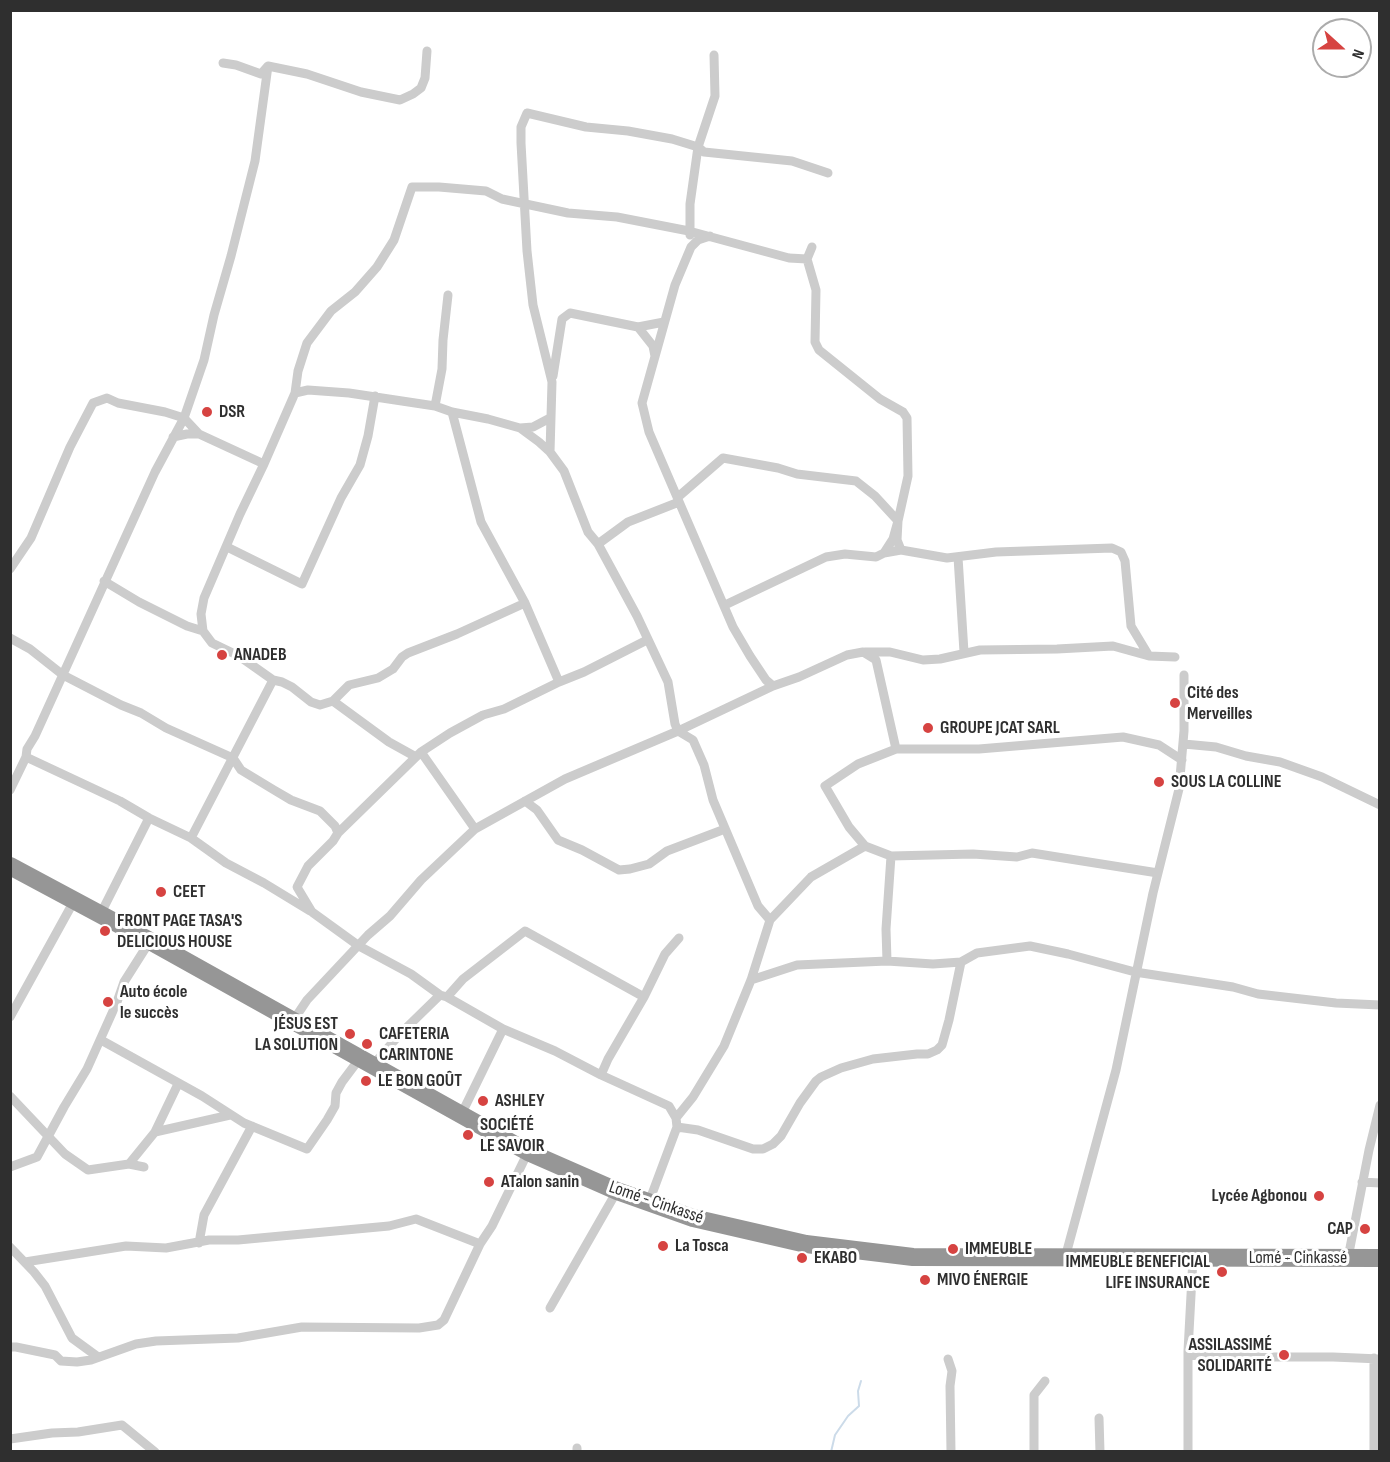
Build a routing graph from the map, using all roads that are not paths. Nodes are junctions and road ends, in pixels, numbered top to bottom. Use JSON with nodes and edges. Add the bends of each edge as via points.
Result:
{"nodes":[{"id":1,"x":427,"y":51,"type":"dead end"},
{"id":2,"x":714,"y":55,"type":"dead end"},
{"id":3,"x":224,"y":63,"type":"dead end"},
{"id":4,"x":268,"y":66,"type":"junction"},
{"id":5,"x":698,"y":147,"type":"junction"},
{"id":6,"x":828,"y":173,"type":"dead end"},
{"id":7,"x":524,"y":204,"type":"junction"},
{"id":8,"x":689,"y":231,"type":"junction"},
{"id":9,"x":710,"y":236,"type":"junction"},
{"id":10,"x":812,"y":247,"type":"dead end"},
{"id":11,"x":691,"y":248,"type":"junction"},
{"id":12,"x":807,"y":259,"type":"junction"},
{"id":13,"x":448,"y":295,"type":"dead end"},
{"id":14,"x":664,"y":322,"type":"junction"},
{"id":15,"x":638,"y":327,"type":"junction"},
{"id":16,"x":655,"y":359,"type":"junction"},
{"id":17,"x":552,"y":382,"type":"junction"},
{"id":18,"x":295,"y":393,"type":"junction"},
{"id":19,"x":375,"y":396,"type":"junction"},
{"id":20,"x":435,"y":406,"type":"junction"},
{"id":21,"x":452,"y":412,"type":"junction"},
{"id":22,"x":184,"y":418,"type":"junction"},
{"id":23,"x":550,"y":418,"type":"junction"},
{"id":24,"x":520,"y":428,"type":"junction"},
{"id":25,"x":199,"y":434,"type":"junction"},
{"id":26,"x":173,"y":438,"type":"junction"},
{"id":27,"x":550,"y":452,"type":"junction"},
{"id":28,"x":264,"y":464,"type":"junction"},
{"id":29,"x":679,"y":500,"type":"junction"},
{"id":30,"x":898,"y":521,"type":"junction"},
{"id":31,"x":598,"y":544,"type":"junction"},
{"id":32,"x":227,"y":546,"type":"junction"},
{"id":33,"x":901,"y":549,"type":"junction"},
{"id":34,"x":884,"y":553,"type":"junction"},
{"id":35,"x":958,"y":557,"type":"junction"},
{"id":36,"x":10,"y":570,"type":"edge"},
{"id":37,"x":104,"y":580,"type":"junction"},
{"id":38,"x":525,"y":603,"type":"junction"},
{"id":39,"x":725,"y":605,"type":"junction"},
{"id":40,"x":202,"y":631,"type":"junction"},
{"id":41,"x":10,"y":638,"type":"edge"},
{"id":42,"x":647,"y":640,"type":"junction"},
{"id":43,"x":863,"y":652,"type":"junction"},
{"id":44,"x":964,"y":652,"type":"junction"},
{"id":45,"x":1149,"y":656,"type":"junction"},
{"id":46,"x":1175,"y":657,"type":"dead end"},
{"id":47,"x":63,"y":675,"type":"junction"},
{"id":48,"x":1184,"y":675,"type":"dead end"},
{"id":49,"x":273,"y":680,"type":"junction"},
{"id":50,"x":560,"y":682,"type":"junction"},
{"id":51,"x":773,"y":686,"type":"junction"},
{"id":52,"x":333,"y":701,"type":"junction"},
{"id":53,"x":678,"y":731,"type":"junction"},
{"id":54,"x":1184,"y":744,"type":"junction"},
{"id":55,"x":896,"y":749,"type":"junction"},
{"id":56,"x":419,"y":755,"type":"junction"},
{"id":57,"x":26,"y":757,"type":"junction"},
{"id":58,"x":233,"y":758,"type":"junction"},
{"id":59,"x":1182,"y":760,"type":"junction"},
{"id":60,"x":10,"y":790,"type":"edge"},
{"id":61,"x":525,"y":801,"type":"junction"},
{"id":62,"x":1380,"y":805,"type":"edge"},
{"id":63,"x":149,"y":818,"type":"junction"},
{"id":64,"x":725,"y":829,"type":"junction"},
{"id":65,"x":475,"y":830,"type":"junction"},
{"id":66,"x":338,"y":833,"type":"junction"},
{"id":67,"x":191,"y":838,"type":"junction"},
{"id":68,"x":865,"y":846,"type":"junction"},
{"id":69,"x":891,"y":856,"type":"junction"},
{"id":70,"x":10,"y":866,"type":"edge"},
{"id":71,"x":1158,"y":873,"type":"junction"},
{"id":72,"x":74,"y":901,"type":"junction"},
{"id":73,"x":312,"y":912,"type":"junction"},
{"id":74,"x":100,"y":915,"type":"junction"},
{"id":75,"x":770,"y":920,"type":"junction"},
{"id":76,"x":679,"y":938,"type":"dead end"},
{"id":77,"x":150,"y":940,"type":"junction"},
{"id":78,"x":359,"y":946,"type":"junction"},
{"id":79,"x":886,"y":961,"type":"junction"},
{"id":80,"x":961,"y":962,"type":"junction"},
{"id":81,"x":1135,"y":972,"type":"junction"},
{"id":82,"x":751,"y":980,"type":"junction"},
{"id":83,"x":443,"y":996,"type":"junction"},
{"id":84,"x":644,"y":997,"type":"junction"},
{"id":85,"x":1380,"y":1005,"type":"edge"},
{"id":86,"x":10,"y":1017,"type":"edge"},
{"id":87,"x":293,"y":1021,"type":"junction"},
{"id":88,"x":503,"y":1029,"type":"junction"},
{"id":89,"x":101,"y":1040,"type":"junction"},
{"id":90,"x":367,"y":1062,"type":"junction"},
{"id":91,"x":601,"y":1075,"type":"junction"},
{"id":92,"x":178,"y":1084,"type":"junction"},
{"id":93,"x":10,"y":1096,"type":"edge"},
{"id":94,"x":1380,"y":1105,"type":"edge"},
{"id":95,"x":230,"y":1115,"type":"junction"},
{"id":96,"x":461,"y":1115,"type":"junction"},
{"id":97,"x":677,"y":1122,"type":"junction"},
{"id":98,"x":252,"y":1126,"type":"junction"},
{"id":99,"x":155,"y":1132,"type":"junction"},
{"id":100,"x":48,"y":1135,"type":"junction"},
{"id":101,"x":528,"y":1152,"type":"junction"},
{"id":102,"x":129,"y":1164,"type":"junction"},
{"id":103,"x":10,"y":1167,"type":"edge"},
{"id":104,"x":144,"y":1167,"type":"dead end"},
{"id":105,"x":1362,"y":1182,"type":"junction"},
{"id":106,"x":1380,"y":1183,"type":"edge"},
{"id":107,"x":617,"y":1191,"type":"junction"},
{"id":108,"x":649,"y":1202,"type":"junction"},
{"id":109,"x":199,"y":1243,"type":"junction"},
{"id":110,"x":480,"y":1244,"type":"junction"},
{"id":111,"x":10,"y":1247,"type":"edge"},
{"id":112,"x":1065,"y":1258,"type":"junction"},
{"id":113,"x":1193,"y":1258,"type":"junction"},
{"id":114,"x":1348,"y":1258,"type":"junction"},
{"id":115,"x":1380,"y":1258,"type":"edge"},
{"id":116,"x":25,"y":1262,"type":"junction"},
{"id":117,"x":550,"y":1308,"type":"dead end"},
{"id":118,"x":10,"y":1347,"type":"edge"},
{"id":119,"x":1188,"y":1355,"type":"junction"},
{"id":120,"x":98,"y":1357,"type":"junction"},
{"id":121,"x":948,"y":1359,"type":"dead end"},
{"id":122,"x":1377,"y":1359,"type":"edge"},
{"id":123,"x":1045,"y":1381,"type":"dead end"},
{"id":124,"x":1100,"y":1418,"type":"dead end"},
{"id":125,"x":10,"y":1439,"type":"edge"},
{"id":126,"x":155,"y":1452,"type":"edge"},
{"id":127,"x":951,"y":1452,"type":"edge"},
{"id":128,"x":1034,"y":1452,"type":"edge"},
{"id":129,"x":1100,"y":1452,"type":"edge"},
{"id":130,"x":1188,"y":1452,"type":"edge"},
{"id":131,"x":1374,"y":1452,"type":"edge"}],
"edges":[{"from":1,"to":4,"type":"street","via":[[421,88],[400,100]]},
{"from":2,"to":5,"type":"street","via":[[715,96]]},
{"from":3,"to":4,"type":"street","via":[[261,74]]},
{"from":4,"to":22,"type":"street","via":[[247,195],[204,360]]},
{"from":5,"to":6,"type":"street","via":[[704,152],[792,161]]},
{"from":5,"to":7,"type":"street","via":[[527,113],[521,127]]},
{"from":5,"to":8,"type":"street"},
{"from":7,"to":8,"type":"street"},
{"from":7,"to":17,"type":"street","via":[[533,305]]},
{"from":7,"to":18,"type":"street","via":[[502,200],[486,191],[412,187],[394,240],[376,267],[355,292],[331,311],[307,343]]},
{"from":8,"to":9,"type":"street"},
{"from":8,"to":11,"type":"street"},
{"from":9,"to":11,"type":"street","via":[[698,240]]},
{"from":9,"to":12,"type":"street","via":[[769,254]]},
{"from":10,"to":12,"type":"street"},
{"from":11,"to":14,"type":"street"},
{"from":12,"to":30,"type":"street","via":[[816,290],[815,342],[819,350],[880,399],[903,411],[907,418],[908,476]]},
{"from":13,"to":20,"type":"street"},
{"from":14,"to":15,"type":"street"},
{"from":14,"to":16,"type":"street"},
{"from":15,"to":16,"type":"street","via":[[652,346]]},
{"from":15,"to":17,"type":"street","via":[[570,313],[562,320]]},
{"from":16,"to":29,"type":"street","via":[[642,403],[649,432]]},
{"from":17,"to":23,"type":"street"},
{"from":18,"to":19,"type":"street","via":[[308,390]]},
{"from":18,"to":28,"type":"street"},
{"from":19,"to":20,"type":"street"},
{"from":19,"to":32,"type":"street","via":[[360,465],[302,584]]},
{"from":20,"to":21,"type":"street"},
{"from":21,"to":24,"type":"street"},
{"from":21,"to":38,"type":"street","via":[[481,522]]},
{"from":22,"to":25,"type":"street"},
{"from":22,"to":26,"type":"street"},
{"from":22,"to":36,"type":"street","via":[[107,398],[93,403],[31,538]]},
{"from":23,"to":24,"type":"street","via":[[533,427]]},
{"from":23,"to":27,"type":"street"},
{"from":24,"to":27,"type":"street"},
{"from":25,"to":26,"type":"street"},
{"from":25,"to":28,"type":"street"},
{"from":26,"to":37,"type":"street"},
{"from":27,"to":31,"type":"street","via":[[564,471],[588,532]]},
{"from":28,"to":32,"type":"street"},
{"from":29,"to":30,"type":"street","via":[[723,458],[797,474],[856,481]]},
{"from":29,"to":31,"type":"street","via":[[628,522]]},
{"from":29,"to":39,"type":"street"},
{"from":30,"to":33,"type":"street","via":[[897,540]]},
{"from":30,"to":34,"type":"street"},
{"from":31,"to":42,"type":"street"},
{"from":32,"to":40,"type":"street","via":[[204,598]]},
{"from":33,"to":34,"type":"street"},
{"from":33,"to":35,"type":"street"},
{"from":34,"to":39,"type":"street","via":[[876,557],[826,557]]},
{"from":35,"to":44,"type":"street"},
{"from":35,"to":45,"type":"street","via":[[1112,548],[1121,552],[1131,626]]},
{"from":37,"to":40,"type":"street","via":[[139,602]]},
{"from":37,"to":47,"type":"street"},
{"from":38,"to":50,"type":"street"},
{"from":38,"to":52,"type":"street","via":[[408,653],[393,669],[378,678],[349,685]]},
{"from":39,"to":51,"type":"street","via":[[750,656]]},
{"from":40,"to":49,"type":"street","via":[[212,643]]},
{"from":41,"to":47,"type":"street"},
{"from":42,"to":50,"type":"street"},
{"from":42,"to":53,"type":"street","via":[[668,682]]},
{"from":43,"to":44,"type":"street","via":[[890,652],[923,660]]},
{"from":43,"to":51,"type":"street"},
{"from":43,"to":55,"type":"street","via":[[876,660]]},
{"from":44,"to":45,"type":"street","via":[[1113,646]]},
{"from":45,"to":46,"type":"street"},
{"from":47,"to":57,"type":"street"},
{"from":47,"to":58,"type":"street"},
{"from":48,"to":54,"type":"street"},
{"from":49,"to":52,"type":"street","via":[[292,687],[311,702],[320,705]]},
{"from":49,"to":58,"type":"street"},
{"from":50,"to":56,"type":"street","via":[[483,715]]},
{"from":51,"to":53,"type":"street"},
{"from":52,"to":56,"type":"street","via":[[389,742]]},
{"from":53,"to":61,"type":"street"},
{"from":53,"to":64,"type":"street","via":[[693,740],[701,756]]},
{"from":54,"to":59,"type":"street"},
{"from":54,"to":62,"type":"street","via":[[1280,762]]},
{"from":55,"to":59,"type":"street","via":[[979,749],[1123,737],[1159,745]]},
{"from":55,"to":68,"type":"street","via":[[858,764],[825,786]]},
{"from":56,"to":65,"type":"street"},
{"from":56,"to":66,"type":"street"},
{"from":57,"to":60,"type":"street"},
{"from":57,"to":63,"type":"street"},
{"from":58,"to":66,"type":"street","via":[[241,770],[291,800],[320,811]]},
{"from":58,"to":67,"type":"street"},
{"from":59,"to":71,"type":"street","via":[[1179,789]]},
{"from":61,"to":64,"type":"street","via":[[537,810],[558,840],[619,870],[649,864],[667,850]]},
{"from":61,"to":65,"type":"street"},
{"from":63,"to":67,"type":"street"},
{"from":63,"to":74,"type":"street"},
{"from":64,"to":75,"type":"street","via":[[758,906]]},
{"from":65,"to":78,"type":"street"},
{"from":66,"to":73,"type":"street","via":[[308,866],[297,887]]},
{"from":67,"to":73,"type":"street","via":[[226,863]]},
{"from":68,"to":69,"type":"street"},
{"from":68,"to":75,"type":"street","via":[[811,877]]},
{"from":69,"to":71,"type":"street","via":[[1017,857],[1032,853]]},
{"from":69,"to":79,"type":"street"},
{"from":70,"to":72,"type":"highway","name":"Lomé - Cinkassé"},
{"from":71,"to":81,"type":"street"},
{"from":72,"to":74,"type":"highway","name":"Lomé - Cinkassé"},
{"from":72,"to":86,"type":"street"},
{"from":73,"to":78,"type":"street"},
{"from":74,"to":77,"type":"highway","name":"Lomé - Cinkassé"},
{"from":75,"to":82,"type":"street"},
{"from":76,"to":84,"type":"street","via":[[665,954]]},
{"from":77,"to":87,"type":"highway","name":"Lomé - Cinkassé"},
{"from":77,"to":89,"type":"street","via":[[124,982]]},
{"from":78,"to":83,"type":"street"},
{"from":78,"to":87,"type":"street","via":[[307,1000]]},
{"from":79,"to":80,"type":"street"},
{"from":79,"to":82,"type":"street","via":[[797,965]]},
{"from":80,"to":81,"type":"street","via":[[977,953],[1030,946]]},
{"from":80,"to":97,"type":"street","via":[[942,1045],[937,1050],[873,1059],[821,1077],[773,1144],[753,1149]]},
{"from":81,"to":85,"type":"street","via":[[1258,994]]},
{"from":81,"to":112,"type":"street","via":[[1116,1070]]},
{"from":82,"to":97,"type":"street","via":[[724,1046]]},
{"from":83,"to":84,"type":"street","via":[[525,931]]},
{"from":83,"to":88,"type":"street"},
{"from":83,"to":90,"type":"street"},
{"from":84,"to":91,"type":"street"},
{"from":87,"to":90,"type":"highway","name":"Lomé - Cinkassé"},
{"from":88,"to":91,"type":"street"},
{"from":88,"to":96,"type":"street"},
{"from":89,"to":92,"type":"street"},
{"from":89,"to":100,"type":"street"},
{"from":90,"to":96,"type":"highway","name":"Lomé - Cinkassé"},
{"from":90,"to":98,"type":"street","via":[[342,1082],[335,1106],[307,1149]]},
{"from":91,"to":97,"type":"street","via":[[669,1106]]},
{"from":92,"to":95,"type":"street"},
{"from":92,"to":99,"type":"street"},
{"from":93,"to":100,"type":"street"},
{"from":94,"to":105,"type":"street"},
{"from":95,"to":98,"type":"street"},
{"from":95,"to":99,"type":"street"},
{"from":96,"to":101,"type":"highway","name":"Lomé - Cinkassé"},
{"from":97,"to":108,"type":"street"},
{"from":98,"to":109,"type":"street","via":[[204,1215]]},
{"from":99,"to":102,"type":"street"},
{"from":100,"to":102,"type":"street","via":[[65,1154],[88,1170]]},
{"from":100,"to":103,"type":"street","via":[[37,1157]]},
{"from":101,"to":107,"type":"highway","name":"Lomé - Cinkassé"},
{"from":101,"to":110,"type":"street"},
{"from":102,"to":104,"type":"street"},
{"from":105,"to":106,"type":"street"},
{"from":105,"to":114,"type":"street"},
{"from":107,"to":108,"type":"highway","name":"Lomé - Cinkassé"},
{"from":107,"to":117,"type":"street"},
{"from":108,"to":112,"type":"highway","name":"Lomé - Cinkassé","via":[[693,1218],[807,1244],[913,1257]]},
{"from":109,"to":110,"type":"street","via":[[389,1226],[416,1219]]},
{"from":109,"to":116,"type":"street","via":[[166,1248],[126,1246]]},
{"from":110,"to":120,"type":"street","via":[[444,1320],[438,1325],[302,1327],[238,1338],[156,1341]]},
{"from":111,"to":116,"type":"street"},
{"from":112,"to":113,"type":"highway","name":"Lomé - Cinkassé"},
{"from":113,"to":114,"type":"highway","name":"Lomé - Cinkassé"},
{"from":113,"to":119,"type":"street"},
{"from":114,"to":115,"type":"highway","name":"Lomé - Cinkassé"},
{"from":116,"to":120,"type":"street","via":[[45,1286],[72,1338]]},
{"from":118,"to":120,"type":"street","via":[[55,1355],[61,1361]]},
{"from":119,"to":122,"type":"street"},
{"from":119,"to":130,"type":"street"},
{"from":121,"to":127,"type":"street","via":[[952,1371]]},
{"from":122,"to":131,"type":"street"},
{"from":123,"to":128,"type":"street","via":[[1034,1395]]},
{"from":124,"to":129,"type":"street"},
{"from":125,"to":126,"type":"street","via":[[122,1425]]}]}
